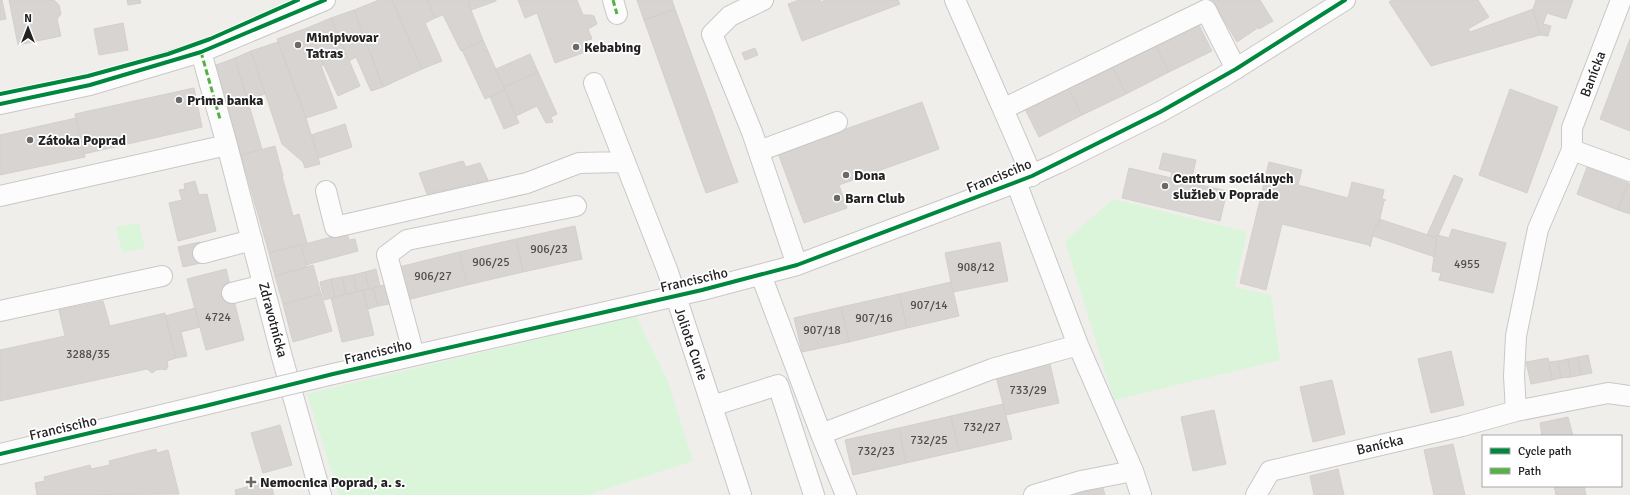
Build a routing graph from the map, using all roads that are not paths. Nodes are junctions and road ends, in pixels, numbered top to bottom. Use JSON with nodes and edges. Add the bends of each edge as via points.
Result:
{"nodes":[{"id":1,"x":325,"y":0,"type":"edge"},
{"id":2,"x":763,"y":0,"type":"edge"},
{"id":3,"x":954,"y":0,"type":"edge"},
{"id":4,"x":1346,"y":0,"type":"edge"},
{"id":5,"x":1620,"y":0,"type":"edge"},
{"id":6,"x":201,"y":52,"type":"junction"},
{"id":7,"x":1236,"y":69,"type":"junction"},
{"id":8,"x":594,"y":83,"type":"dead end"},
{"id":9,"x":0,"y":104,"type":"edge"},
{"id":10,"x":1003,"y":108,"type":"junction"},
{"id":11,"x":837,"y":122,"type":"dead end"},
{"id":12,"x":228,"y":145,"type":"junction"},
{"id":13,"x":1572,"y":150,"type":"junction"},
{"id":14,"x":759,"y":151,"type":"junction"},
{"id":15,"x":624,"y":162,"type":"junction"},
{"id":16,"x":1630,"y":171,"type":"edge"},
{"id":17,"x":1024,"y":179,"type":"junction"},
{"id":18,"x":326,"y":191,"type":"dead end"},
{"id":19,"x":0,"y":196,"type":"edge"},
{"id":20,"x":576,"y":206,"type":"dead end"},
{"id":21,"x":252,"y":240,"type":"junction"},
{"id":22,"x":203,"y":253,"type":"dead end"},
{"id":23,"x":798,"y":265,"type":"junction"},
{"id":24,"x":761,"y":275,"type":"junction"},
{"id":25,"x":162,"y":276,"type":"dead end"},
{"id":26,"x":263,"y":285,"type":"junction"},
{"id":27,"x":232,"y":293,"type":"dead end"},
{"id":28,"x":675,"y":296,"type":"junction"},
{"id":29,"x":0,"y":311,"type":"edge"},
{"id":30,"x":1078,"y":345,"type":"junction"},
{"id":31,"x":414,"y":355,"type":"junction"},
{"id":32,"x":1630,"y":396,"type":"edge"},
{"id":33,"x":712,"y":406,"type":"junction"},
{"id":34,"x":1516,"y":411,"type":"junction"},
{"id":35,"x":821,"y":434,"type":"junction"},
{"id":36,"x":0,"y":454,"type":"edge"},
{"id":37,"x":1133,"y":471,"type":"junction"},
{"id":38,"x":321,"y":495,"type":"edge"},
{"id":39,"x":741,"y":495,"type":"edge"},
{"id":40,"x":814,"y":495,"type":"edge"},
{"id":41,"x":846,"y":495,"type":"edge"},
{"id":42,"x":1034,"y":495,"type":"edge"},
{"id":43,"x":1141,"y":495,"type":"edge"},
{"id":44,"x":1256,"y":495,"type":"edge"}],
"edges":[{"from":1,"to":6,"type":"street"},
{"from":2,"to":14,"type":"street","via":[[730,16],[712,34]]},
{"from":3,"to":10,"type":"street"},
{"from":4,"to":7,"type":"street","name":"Francisciho"},
{"from":5,"to":13,"type":"street","name":"Banícka","via":[[1572,128]]},
{"from":6,"to":9,"type":"street","via":[[90,85]]},
{"from":6,"to":12,"type":"street","name":"Zdravotnícka"},
{"from":7,"to":10,"type":"street","via":[[1206,10]]},
{"from":7,"to":17,"type":"street","name":"Francisciho","via":[[1160,112]]},
{"from":8,"to":15,"type":"street","name":"Joliota Curie"},
{"from":10,"to":17,"type":"street"},
{"from":11,"to":14,"type":"street"},
{"from":12,"to":19,"type":"street"},
{"from":12,"to":21,"type":"street","name":"Zdravotnícka"},
{"from":13,"to":16,"type":"street"},
{"from":13,"to":34,"type":"street","name":"Banícka","via":[[1538,229],[1516,336]]},
{"from":14,"to":23,"type":"street"},
{"from":15,"to":18,"type":"street","via":[[579,163],[526,183],[335,227]]},
{"from":15,"to":28,"type":"street","name":"Joliota Curie"},
{"from":17,"to":23,"type":"street","name":"Francisciho"},
{"from":17,"to":30,"type":"street"},
{"from":20,"to":31,"type":"street","via":[[407,240],[387,255]]},
{"from":21,"to":22,"type":"street"},
{"from":21,"to":26,"type":"street","name":"Zdravotnícka"},
{"from":23,"to":24,"type":"street","name":"Francisciho"},
{"from":24,"to":28,"type":"street","name":"Francisciho"},
{"from":24,"to":35,"type":"street"},
{"from":25,"to":29,"type":"street"},
{"from":26,"to":27,"type":"street"},
{"from":26,"to":38,"type":"street","name":"Zdravotnícka"},
{"from":28,"to":31,"type":"street","name":"Francisciho"},
{"from":28,"to":33,"type":"street","name":"Joliota Curie"},
{"from":30,"to":35,"type":"street","via":[[992,369]]},
{"from":30,"to":37,"type":"street"},
{"from":31,"to":36,"type":"street","name":"Francisciho","bridge":true},
{"from":32,"to":34,"type":"street","name":"Banícka","via":[[1608,392]]},
{"from":33,"to":39,"type":"street","name":"Joliota Curie"},
{"from":33,"to":40,"type":"street","via":[[778,384]]},
{"from":34,"to":44,"type":"street","name":"Banícka","via":[[1270,471]]},
{"from":35,"to":41,"type":"street"},
{"from":37,"to":42,"type":"street","via":[[1082,481]]},
{"from":37,"to":43,"type":"street"}]}
